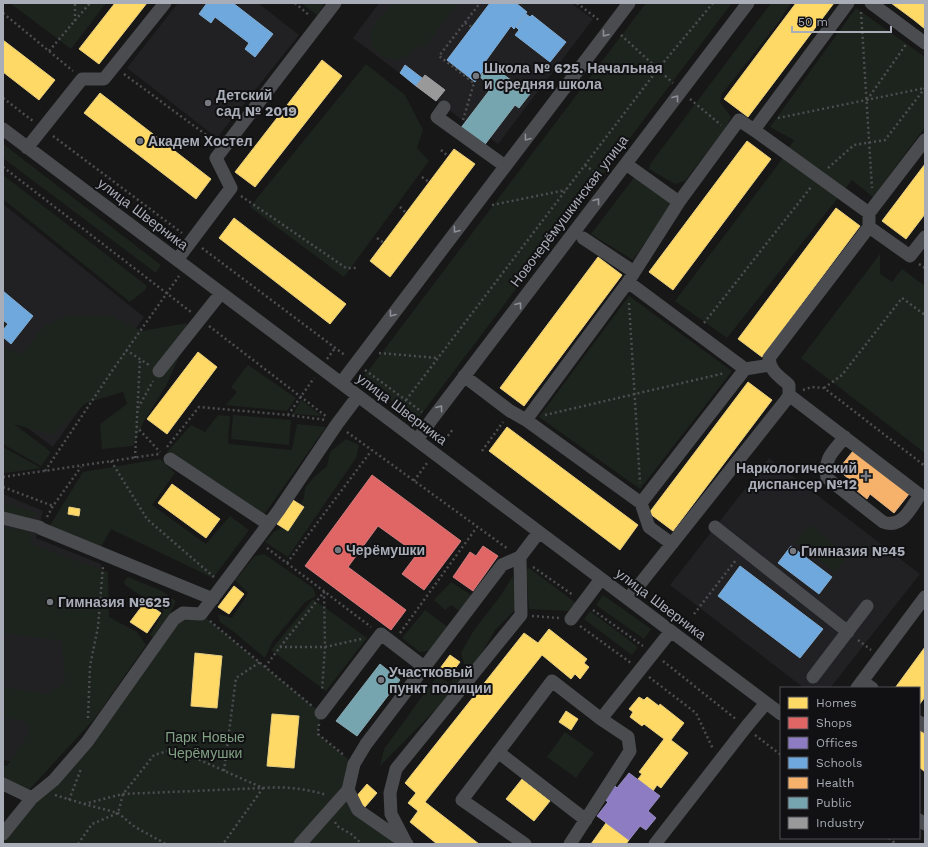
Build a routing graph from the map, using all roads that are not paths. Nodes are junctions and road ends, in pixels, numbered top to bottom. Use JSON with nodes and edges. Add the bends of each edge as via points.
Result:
{"nodes":[{"id":1,"x":165,"y":3,"type":"edge"},
{"id":2,"x":335,"y":3,"type":"edge"},
{"id":3,"x":629,"y":3,"type":"edge"},
{"id":4,"x":748,"y":3,"type":"edge"},
{"id":5,"x":848,"y":3,"type":"edge"},
{"id":6,"x":866,"y":7,"type":"edge"},
{"id":7,"x":925,"y":43,"type":"edge"},
{"id":8,"x":444,"y":107,"type":"dead end"},
{"id":9,"x":757,"y":126,"type":"junction"},
{"id":10,"x":3,"y":129,"type":"edge"},
{"id":11,"x":925,"y":140,"type":"edge"},
{"id":12,"x":27,"y":148,"type":"junction"},
{"id":13,"x":626,"y":164,"type":"junction"},
{"id":14,"x":505,"y":166,"type":"junction"},
{"id":15,"x":679,"y":202,"type":"junction"},
{"id":16,"x":871,"y":210,"type":"junction"},
{"id":17,"x":869,"y":227,"type":"junction"},
{"id":18,"x":925,"y":237,"type":"edge"},
{"id":19,"x":583,"y":238,"type":"dead end"},
{"id":20,"x":177,"y":260,"type":"junction"},
{"id":21,"x":631,"y":277,"type":"junction"},
{"id":22,"x":221,"y":293,"type":"junction"},
{"id":23,"x":770,"y":365,"type":"junction"},
{"id":24,"x":745,"y":368,"type":"junction"},
{"id":25,"x":159,"y":371,"type":"road end"},
{"id":26,"x":464,"y":376,"type":"junction"},
{"id":27,"x":340,"y":382,"type":"junction"},
{"id":28,"x":789,"y":395,"type":"junction"},
{"id":29,"x":358,"y":396,"type":"junction"},
{"id":30,"x":526,"y":420,"type":"junction"},
{"id":31,"x":845,"y":437,"type":"junction"},
{"id":32,"x":417,"y":440,"type":"junction"},
{"id":33,"x":166,"y":456,"type":"road end"},
{"id":34,"x":641,"y":503,"type":"junction"},
{"id":35,"x":3,"y":518,"type":"edge"},
{"id":36,"x":268,"y":524,"type":"junction"},
{"id":37,"x":715,"y":528,"type":"dead end"},
{"id":38,"x":540,"y":532,"type":"junction"},
{"id":39,"x":672,"y":544,"type":"junction"},
{"id":40,"x":520,"y":557,"type":"junction"},
{"id":41,"x":601,"y":579,"type":"junction"},
{"id":42,"x":925,"y":597,"type":"edge"},
{"id":43,"x":213,"y":599,"type":"junction"},
{"id":44,"x":628,"y":599,"type":"junction"},
{"id":45,"x":867,"y":606,"type":"dead end"},
{"id":46,"x":571,"y":619,"type":"dead end"},
{"id":47,"x":671,"y":631,"type":"junction"},
{"id":48,"x":848,"y":632,"type":"junction"},
{"id":49,"x":424,"y":667,"type":"junction"},
{"id":50,"x":813,"y":676,"type":"dead end"},
{"id":51,"x":864,"y":686,"type":"edge"},
{"id":52,"x":766,"y":703,"type":"junction"},
{"id":53,"x":321,"y":713,"type":"road end"},
{"id":54,"x":780,"y":713,"type":"edge"},
{"id":55,"x":601,"y":719,"type":"junction"},
{"id":56,"x":498,"y":752,"type":"junction"},
{"id":57,"x":3,"y":784,"type":"edge"},
{"id":58,"x":344,"y":795,"type":"junction"},
{"id":59,"x":32,"y":798,"type":"junction"},
{"id":60,"x":586,"y":820,"type":"junction"},
{"id":61,"x":3,"y":834,"type":"edge"},
{"id":62,"x":300,"y":844,"type":"edge"},
{"id":63,"x":406,"y":844,"type":"edge"},
{"id":64,"x":525,"y":844,"type":"edge"},
{"id":65,"x":570,"y":844,"type":"edge"},
{"id":66,"x":655,"y":844,"type":"edge"}],
"edges":[{"from":1,"to":12,"type":"street","via":[[104,79],[82,79]]},
{"from":2,"to":20,"type":"street","via":[[216,158],[231,188]]},
{"from":3,"to":14,"type":"street","one_way":true},
{"from":13,"to":4,"type":"street","name":"Новочерёмушкинская улица","one_way":true},
{"from":5,"to":9,"type":"street"},
{"from":6,"to":7,"type":"street"},
{"from":8,"to":14,"type":"street","via":[[437,117]]},
{"from":9,"to":15,"type":"street","via":[[739,120]]},
{"from":9,"to":16,"type":"street","via":[[819,177]]},
{"from":10,"to":12,"type":"street","name":"улица Шверника"},
{"from":11,"to":16,"type":"street"},
{"from":12,"to":20,"type":"street","name":"улица Шверника"},
{"from":13,"to":15,"type":"street"},
{"from":26,"to":13,"type":"street","name":"Новочерёмушкинская улица","one_way":true},
{"from":14,"to":27,"type":"street","one_way":true},
{"from":15,"to":21,"type":"street"},
{"from":16,"to":17,"type":"street"},
{"from":17,"to":18,"type":"street","via":[[910,256]]},
{"from":17,"to":23,"type":"street","via":[[769,358]]},
{"from":19,"to":21,"type":"street"},
{"from":20,"to":22,"type":"street","name":"улица Шверника"},
{"from":21,"to":24,"type":"street","via":[[696,332]]},
{"from":21,"to":30,"type":"street"},
{"from":22,"to":25,"type":"street"},
{"from":22,"to":27,"type":"street","name":"улица Шверника"},
{"from":23,"to":24,"type":"street"},
{"from":23,"to":28,"type":"street","via":[[788,385]]},
{"from":24,"to":34,"type":"street"},
{"from":26,"to":30,"type":"street","via":[[510,412]]},
{"from":32,"to":26,"type":"street","name":"Новочерёмушкинская улица","one_way":true},
{"from":27,"to":29,"type":"street","name":"улица Шверника"},
{"from":28,"to":31,"type":"street"},
{"from":28,"to":39,"type":"street"},
{"from":29,"to":32,"type":"street","name":"улица Шверника"},
{"from":29,"to":36,"type":"street"},
{"from":30,"to":34,"type":"street"},
{"from":31,"to":31,"type":"street","via":[[827,460],[827,478],[883,522],[900,522],[920,496]]},
{"from":32,"to":38,"type":"street","name":"улица Шверника"},
{"from":33,"to":36,"type":"street"},
{"from":34,"to":39,"type":"street","via":[[649,527]]},
{"from":35,"to":43,"type":"street","via":[[39,527]]},
{"from":36,"to":43,"type":"street"},
{"from":37,"to":48,"type":"street"},
{"from":38,"to":40,"type":"street"},
{"from":38,"to":41,"type":"street","name":"улица Шверника"},
{"from":39,"to":44,"type":"street"},
{"from":40,"to":49,"type":"street","via":[[502,565]]},
{"from":40,"to":63,"type":"street","via":[[521,615],[396,769],[390,793],[391,814]]},
{"from":41,"to":44,"type":"street","name":"улица Шверника"},
{"from":41,"to":46,"type":"street"},
{"from":42,"to":51,"type":"street","via":[[880,658]]},
{"from":43,"to":59,"type":"street","via":[[201,614],[183,613],[174,619],[87,742],[54,780]]},
{"from":44,"to":47,"type":"street","name":"улица Шверника"},
{"from":45,"to":48,"type":"street"},
{"from":47,"to":52,"type":"street","name":"улица Шверника"},
{"from":47,"to":55,"type":"street"},
{"from":48,"to":50,"type":"street"},
{"from":49,"to":53,"type":"street","via":[[380,634]]},
{"from":49,"to":58,"type":"street","via":[[366,744],[354,764]]},
{"from":52,"to":54,"type":"street","name":"улица Шверника"},
{"from":52,"to":66,"type":"street"},
{"from":55,"to":56,"type":"street","via":[[552,681]]},
{"from":55,"to":60,"type":"street","via":[[628,737],[630,751]]},
{"from":56,"to":60,"type":"street"},
{"from":56,"to":64,"type":"street","via":[[462,800]]},
{"from":57,"to":59,"type":"street"},
{"from":58,"to":62,"type":"street"},
{"from":58,"to":63,"type":"street","via":[[358,810]]},
{"from":59,"to":61,"type":"street"},
{"from":60,"to":65,"type":"street"}]}
